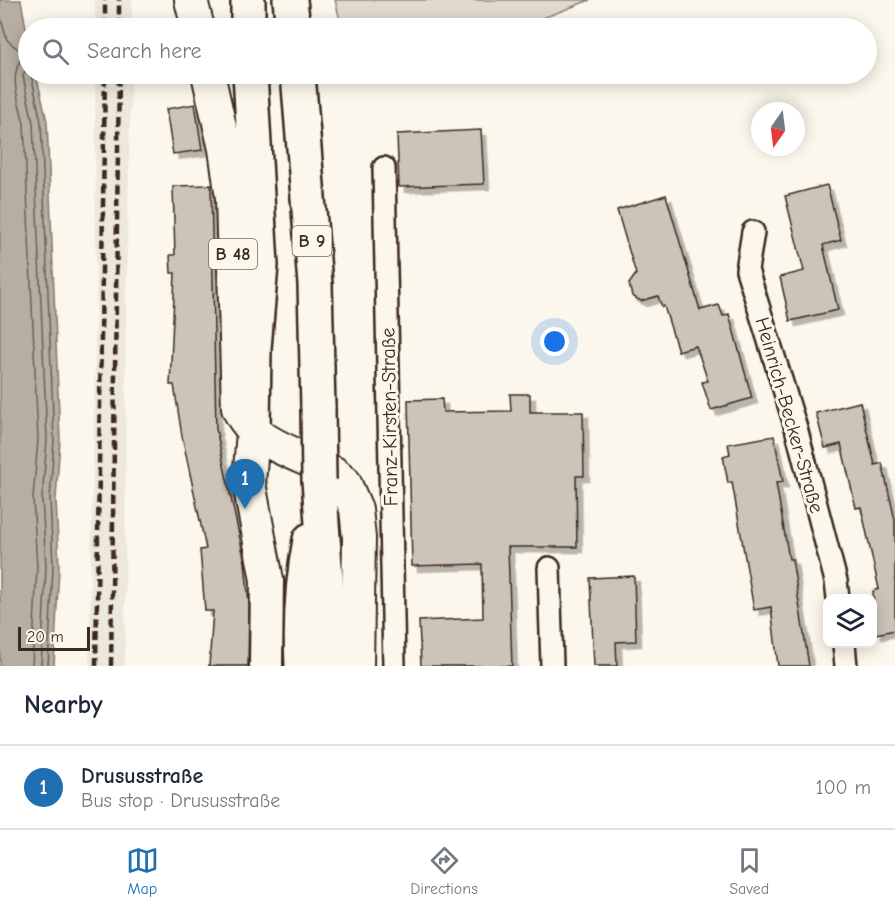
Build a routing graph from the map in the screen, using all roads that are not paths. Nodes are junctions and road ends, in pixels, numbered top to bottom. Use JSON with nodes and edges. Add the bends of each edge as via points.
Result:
{"nodes":[{"id":1,"x":191,"y":0,"type":"edge"},
{"id":2,"x":249,"y":0,"type":"edge"},
{"id":3,"x":290,"y":0,"type":"edge"},
{"id":4,"x":196,"y":18,"type":"edge"},
{"id":5,"x":248,"y":18,"type":"edge"},
{"id":6,"x":292,"y":18,"type":"edge"},
{"id":7,"x":210,"y":84,"type":"edge"},
{"id":8,"x":251,"y":84,"type":"edge"},
{"id":9,"x":299,"y":84,"type":"edge"},
{"id":10,"x":384,"y":168,"type":"dead end"},
{"id":11,"x":753,"y":232,"type":"dead end"},
{"id":12,"x":253,"y":431,"type":"junction"},
{"id":13,"x":319,"y":498,"type":"junction"},
{"id":14,"x":549,"y":568,"type":"dead end"},
{"id":15,"x":838,"y":594,"type":"edge"},
{"id":16,"x":844,"y":648,"type":"edge"},
{"id":17,"x":266,"y":666,"type":"edge"},
{"id":18,"x":302,"y":666,"type":"edge"},
{"id":19,"x":327,"y":666,"type":"edge"},
{"id":20,"x":357,"y":666,"type":"edge"},
{"id":21,"x":394,"y":666,"type":"edge"},
{"id":22,"x":552,"y":666,"type":"edge"},
{"id":23,"x":846,"y":666,"type":"edge"}],
"edges":[{"from":1,"to":4,"type":"main road"},
{"from":2,"to":5,"type":"highway"},
{"from":3,"to":6,"type":"highway"},
{"from":7,"to":12,"type":"main road","number":"B 48","via":[[232,198],[236,399]]},
{"from":8,"to":12,"type":"highway","via":[[261,265]]},
{"from":9,"to":13,"type":"highway","number":"B 9","bridge":true,"via":[[315,284]]},
{"from":10,"to":21,"type":"street","name":"Franz-Kirsten-Straße"},
{"from":11,"to":15,"type":"street","name":"Heinrich-Becker-Straße","via":[[747,270],[796,429]]},
{"from":12,"to":17,"type":"main road","via":[[249,483],[267,580]]},
{"from":12,"to":20,"type":"main road","number":"B 48","via":[[334,473],[351,493],[358,538]]},
{"from":13,"to":18,"type":"highway","number":"B 9","via":[[305,568],[300,625]]},
{"from":13,"to":19,"type":"highway","number":"B 9","via":[[329,624]]},
{"from":14,"to":22,"type":"street"},
{"from":16,"to":23,"type":"street"}]}
